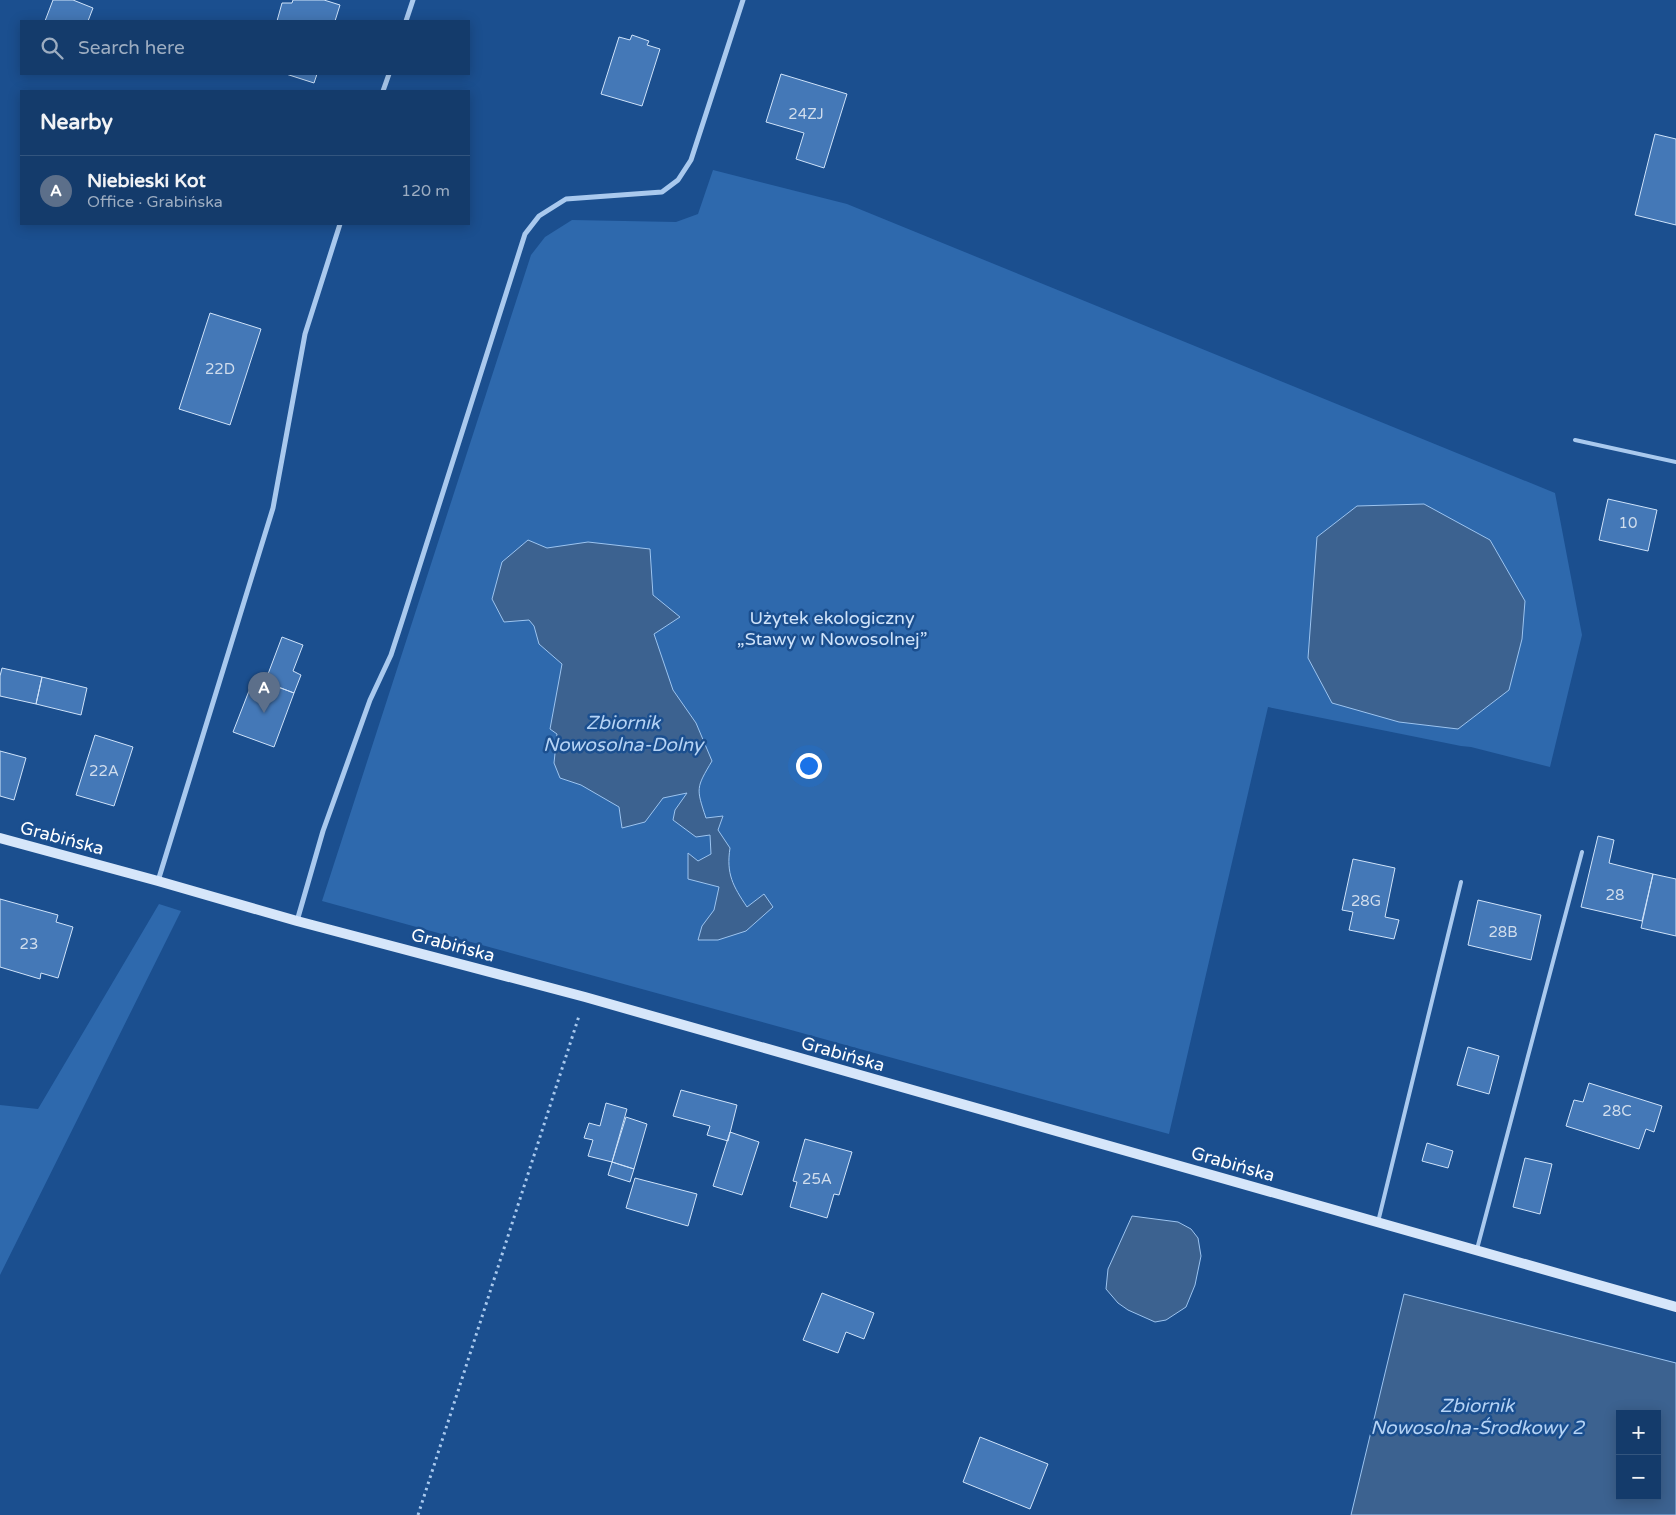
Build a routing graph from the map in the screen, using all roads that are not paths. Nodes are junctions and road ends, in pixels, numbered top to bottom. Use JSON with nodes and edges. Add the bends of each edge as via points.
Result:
{"nodes":[{"id":1,"x":413,"y":0,"type":"edge"},
{"id":2,"x":743,"y":0,"type":"edge"},
{"id":3,"x":406,"y":20,"type":"edge"},
{"id":4,"x":389,"y":75,"type":"edge"},
{"id":5,"x":383,"y":90,"type":"edge"},
{"id":6,"x":340,"y":225,"type":"edge"},
{"id":7,"x":1575,"y":440,"type":"dead end"},
{"id":8,"x":1676,"y":462,"type":"edge"},
{"id":9,"x":0,"y":838,"type":"edge"},
{"id":10,"x":1582,"y":852,"type":"dead end"},
{"id":11,"x":158,"y":880,"type":"junction"},
{"id":12,"x":1461,"y":882,"type":"dead end"},
{"id":13,"x":297,"y":921,"type":"junction"},
{"id":14,"x":1378,"y":1223,"type":"junction"},
{"id":15,"x":1477,"y":1251,"type":"junction"},
{"id":16,"x":1676,"y":1308,"type":"edge"}],
"edges":[{"from":1,"to":3,"type":"street"},
{"from":2,"to":13,"type":"street","via":[[703,125],[690,160],[678,180],[662,192],[566,199],[539,216],[525,234],[391,655],[370,700],[322,831]]},
{"from":4,"to":5,"type":"street"},
{"from":6,"to":11,"type":"street","via":[[305,334],[273,508]]},
{"from":7,"to":8,"type":"lane"},
{"from":9,"to":11,"type":"street","name":"Grabińska"},
{"from":10,"to":15,"type":"lane"},
{"from":11,"to":13,"type":"street","name":"Grabińska"},
{"from":12,"to":14,"type":"lane"},
{"from":13,"to":14,"type":"street","name":"Grabińska","via":[[585,997]]},
{"from":14,"to":15,"type":"street","name":"Grabińska"},
{"from":15,"to":16,"type":"street","name":"Grabińska"}]}
